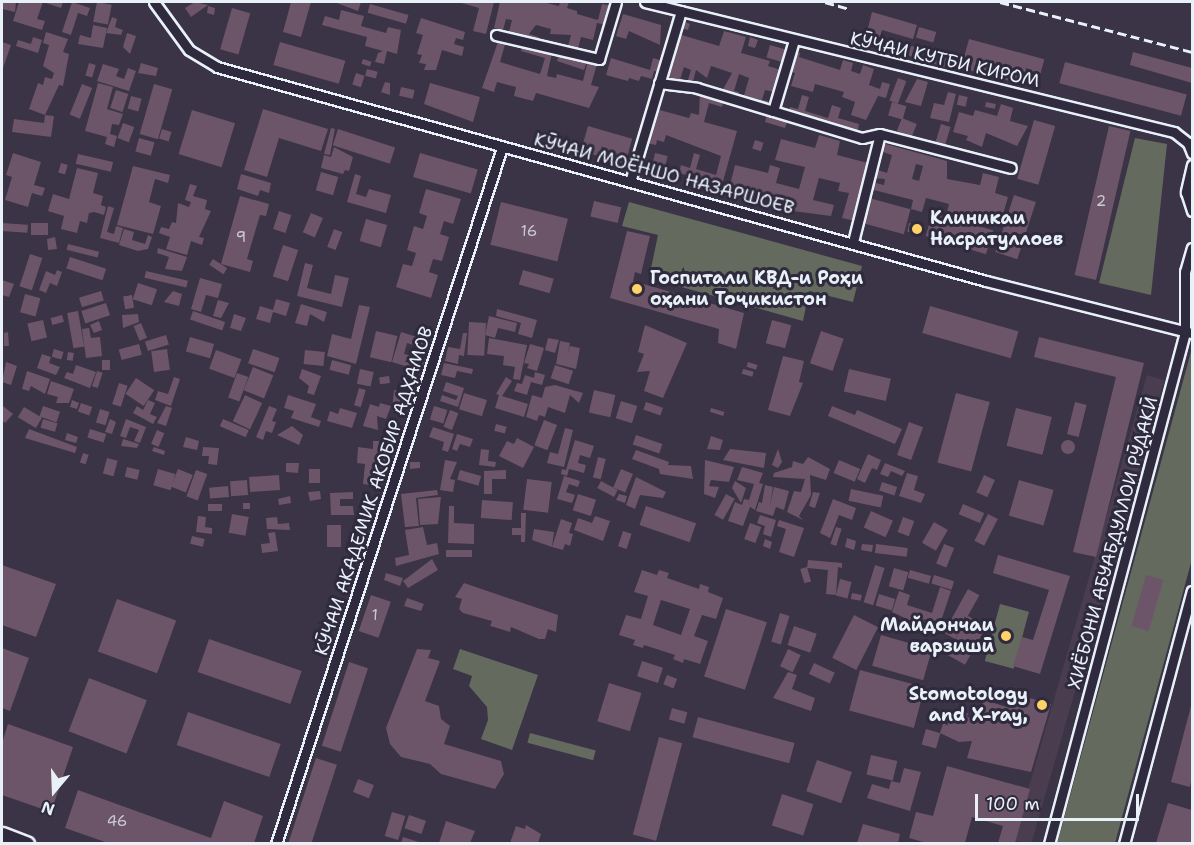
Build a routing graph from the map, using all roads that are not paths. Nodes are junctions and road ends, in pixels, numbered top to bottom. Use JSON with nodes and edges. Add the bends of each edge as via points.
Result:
{"nodes":[{"id":1,"x":154,"y":2,"type":"edge"},
{"id":2,"x":616,"y":2,"type":"edge"},
{"id":3,"x":645,"y":2,"type":"edge"},
{"id":4,"x":681,"y":11,"type":"junction"},
{"id":5,"x":496,"y":35,"type":"dead end"},
{"id":6,"x":794,"y":40,"type":"junction"},
{"id":7,"x":659,"y":83,"type":"junction"},
{"id":8,"x":773,"y":111,"type":"junction"},
{"id":9,"x":880,"y":134,"type":"junction"},
{"id":10,"x":502,"y":147,"type":"junction"},
{"id":11,"x":1192,"y":153,"type":"edge"},
{"id":12,"x":1192,"y":165,"type":"edge"},
{"id":13,"x":1011,"y":168,"type":"dead end"},
{"id":14,"x":630,"y":182,"type":"junction"},
{"id":15,"x":1192,"y":211,"type":"edge"},
{"id":16,"x":853,"y":242,"type":"junction"},
{"id":17,"x":1192,"y":248,"type":"edge"},
{"id":18,"x":1189,"y":332,"type":"edge"},
{"id":19,"x":1192,"y":591,"type":"edge"},
{"id":20,"x":2,"y":835,"type":"edge"},
{"id":21,"x":26,"y":843,"type":"edge"},
{"id":22,"x":276,"y":843,"type":"edge"},
{"id":23,"x":1049,"y":843,"type":"edge"},
{"id":24,"x":1124,"y":843,"type":"edge"}],
"edges":[{"from":1,"to":10,"type":"street","name":"КӮЧАИ МОЁНШО НАЗАРШОЕВ","via":[[189,50],[217,67]]},
{"from":2,"to":5,"type":"street","via":[[599,59]]},
{"from":3,"to":4,"type":"street","name":"КӮЧАИ КУТБИ КИРОМ"},
{"from":4,"to":6,"type":"street","name":"КӮЧАИ КУТБИ КИРОМ"},
{"from":4,"to":7,"type":"street"},
{"from":6,"to":8,"type":"street"},
{"from":6,"to":11,"type":"street","name":"КӮЧАИ КУТБИ КИРОМ","via":[[1174,132],[1188,143]]},
{"from":7,"to":8,"type":"street","via":[[696,88]]},
{"from":7,"to":14,"type":"street"},
{"from":8,"to":9,"type":"street","via":[[862,138]]},
{"from":9,"to":13,"type":"street"},
{"from":9,"to":16,"type":"street"},
{"from":10,"to":14,"type":"street","name":"КӮЧАИ МОЁНШО НАЗАРШОЕВ"},
{"from":10,"to":22,"type":"street","name":"КӮЧАИ АКАДЕМИК АКОБИР АДҲАМОВ"},
{"from":12,"to":15,"type":"street","via":[[1186,192]]},
{"from":14,"to":16,"type":"street","name":"КӮЧАИ МОЁНШО НАЗАРШОЕВ"},
{"from":16,"to":18,"type":"street","name":"КӮЧАИ МОЁНШО НАЗАРШОЕВ"},
{"from":17,"to":18,"type":"street","name":"ХИЁБОНИ АБУАБДУЛЛОИ РӮДАКӢ","via":[[1185,272]]},
{"from":18,"to":23,"type":"street","name":"ХИЁБОНИ АБУАБДУЛЛОИ РӮДАКӢ"},
{"from":19,"to":24,"type":"street"},
{"from":20,"to":21,"type":"highway"}]}
